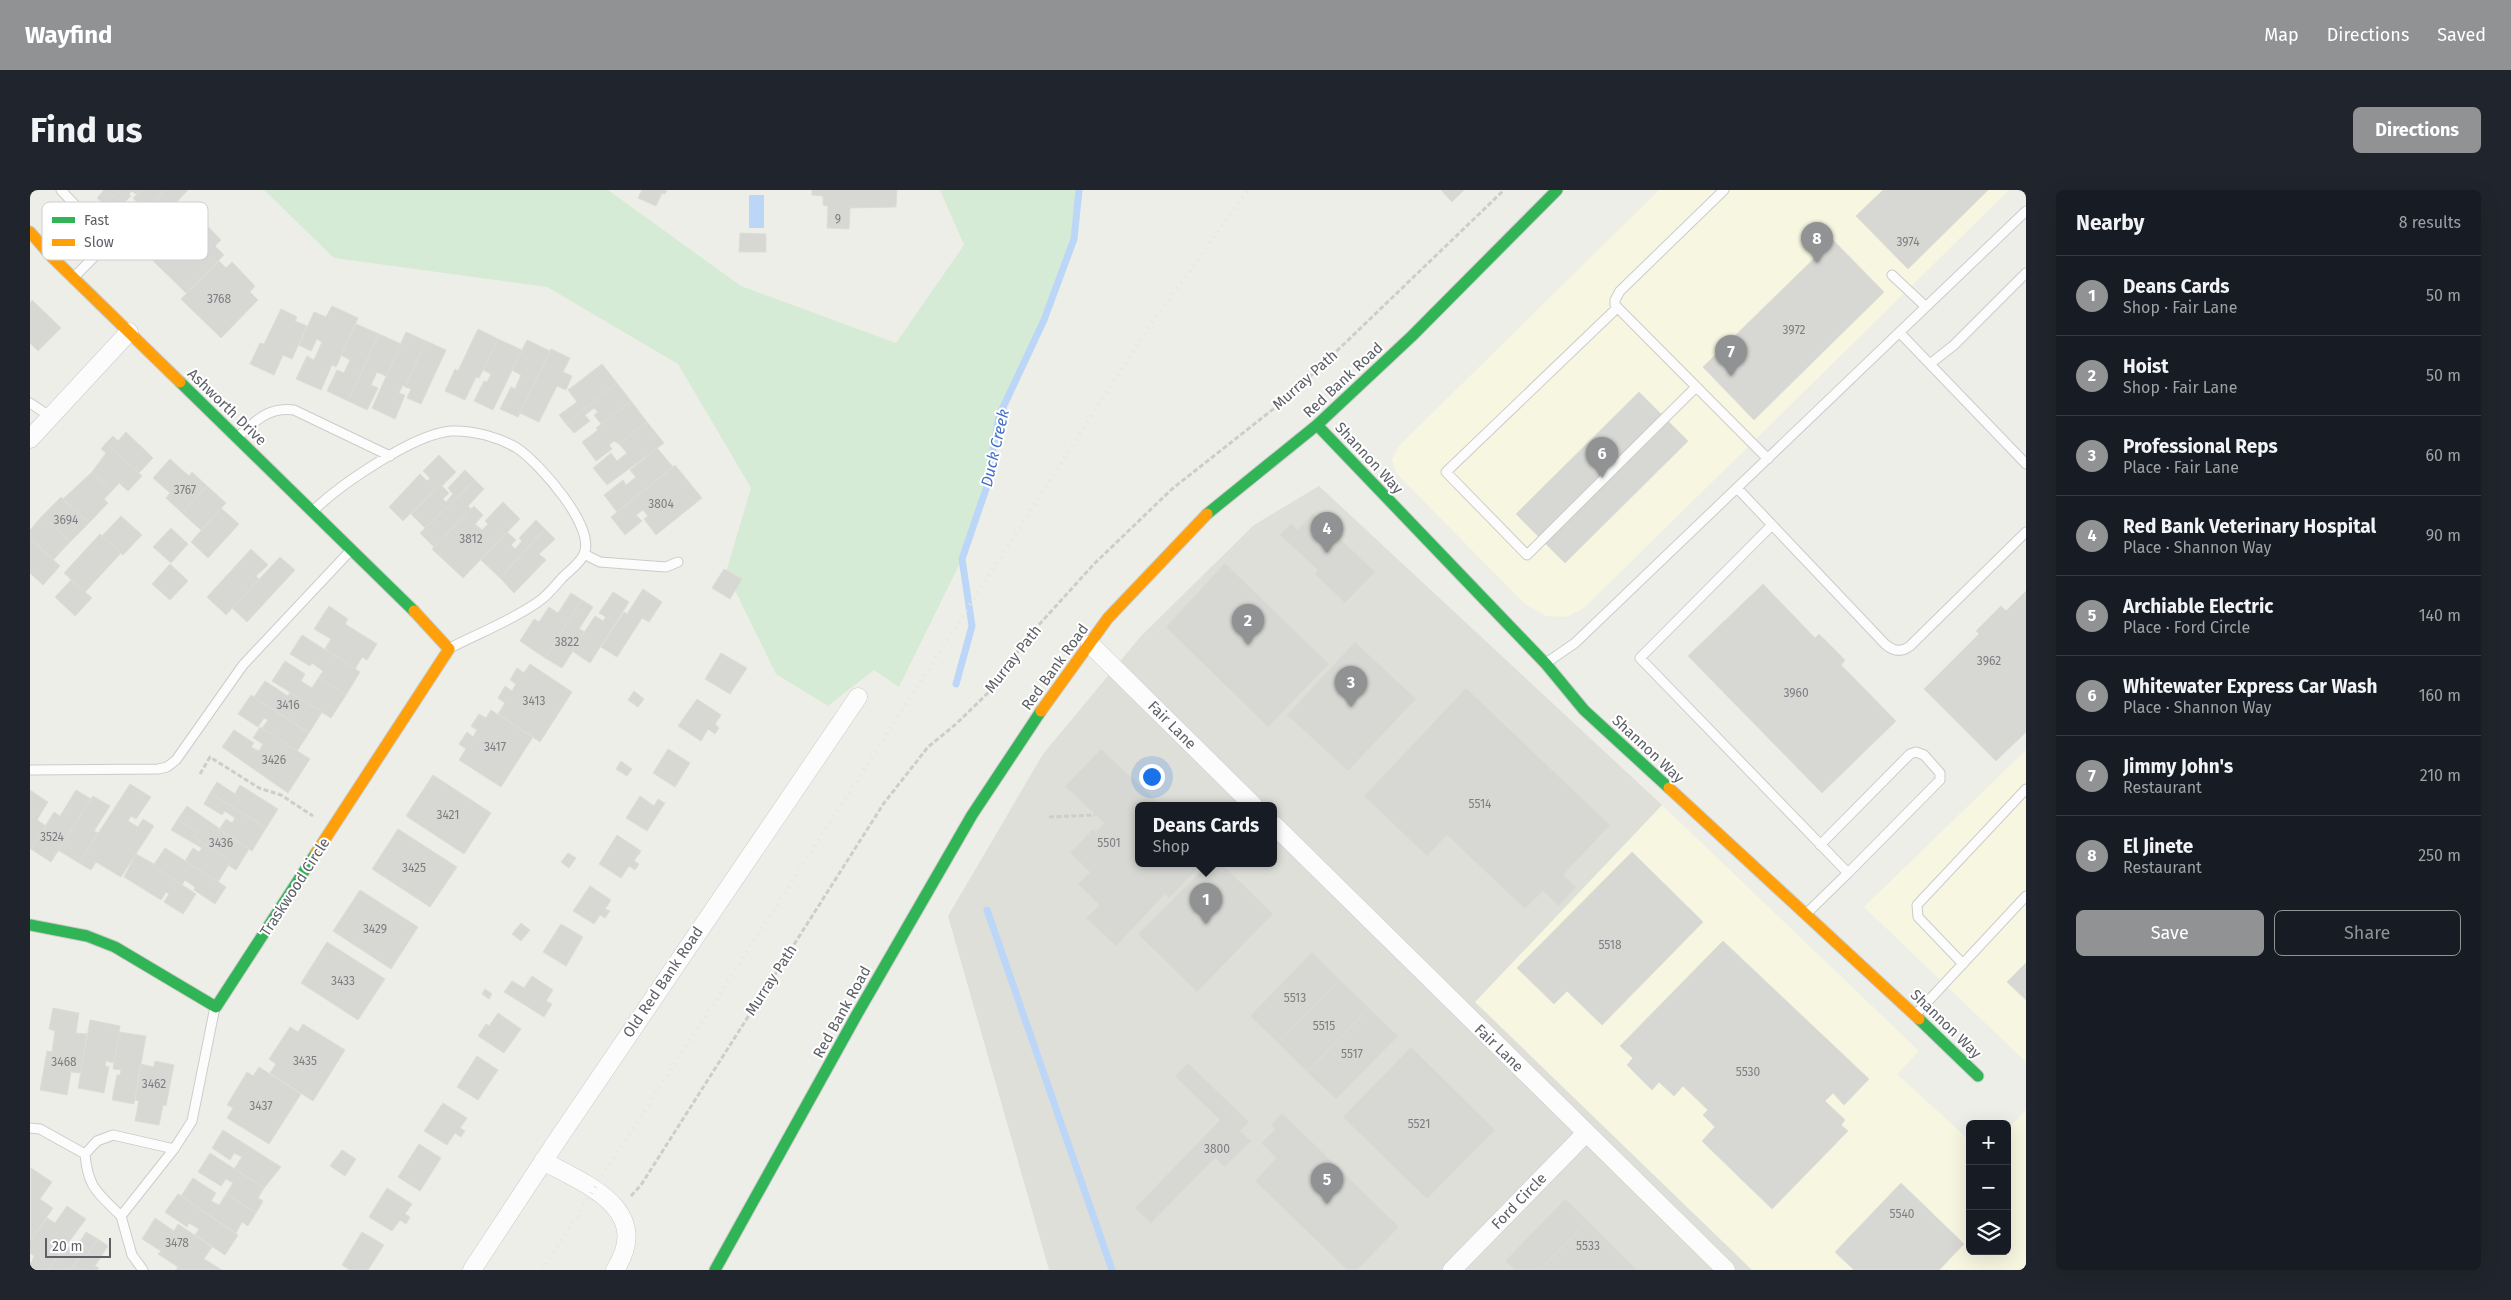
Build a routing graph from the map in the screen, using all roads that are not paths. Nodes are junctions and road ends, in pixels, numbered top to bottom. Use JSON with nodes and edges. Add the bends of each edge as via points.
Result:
{"nodes":[{"id":1,"x":61,"y":190,"type":"edge"},
{"id":2,"x":1557,"y":190,"type":"edge"},
{"id":3,"x":1724,"y":190,"type":"edge"},
{"id":4,"x":72,"y":202,"type":"edge"},
{"id":5,"x":2026,"y":211,"type":"edge"},
{"id":6,"x":30,"y":232,"type":"edge"},
{"id":7,"x":42,"y":245,"type":"edge"},
{"id":8,"x":56,"y":260,"type":"edge"},
{"id":9,"x":91,"y":260,"type":"edge"},
{"id":10,"x":2026,"y":273,"type":"edge"},
{"id":11,"x":1892,"y":275,"type":"dead end"},
{"id":12,"x":73,"y":278,"type":"junction"},
{"id":13,"x":1616,"y":308,"type":"junction"},
{"id":14,"x":1926,"y":308,"type":"junction"},
{"id":15,"x":129,"y":332,"type":"junction"},
{"id":16,"x":1900,"y":333,"type":"junction"},
{"id":17,"x":1930,"y":364,"type":"junction"},
{"id":18,"x":1696,"y":388,"type":"junction"},
{"id":19,"x":30,"y":403,"type":"edge"},
{"id":20,"x":50,"y":417,"type":"junction"},
{"id":21,"x":1317,"y":425,"type":"junction"},
{"id":22,"x":237,"y":437,"type":"junction"},
{"id":23,"x":30,"y":439,"type":"edge"},
{"id":24,"x":390,"y":456,"type":"junction"},
{"id":25,"x":1768,"y":459,"type":"junction"},
{"id":26,"x":2026,"y":464,"type":"edge"},
{"id":27,"x":1738,"y":489,"type":"junction"},
{"id":28,"x":312,"y":512,"type":"junction"},
{"id":29,"x":1772,"y":525,"type":"junction"},
{"id":30,"x":2026,"y":532,"type":"edge"},
{"id":31,"x":352,"y":550,"type":"junction"},
{"id":32,"x":584,"y":554,"type":"junction"},
{"id":33,"x":678,"y":562,"type":"dead end"},
{"id":34,"x":1090,"y":644,"type":"junction"},
{"id":35,"x":449,"y":649,"type":"junction"},
{"id":36,"x":1546,"y":664,"type":"junction"},
{"id":37,"x":858,"y":697,"type":"dead end"},
{"id":38,"x":30,"y":770,"type":"edge"},
{"id":39,"x":2026,"y":789,"type":"edge"},
{"id":40,"x":1251,"y":802,"type":"edge"},
{"id":41,"x":1277,"y":828,"type":"edge"},
{"id":42,"x":1820,"y":845,"type":"junction"},
{"id":43,"x":1848,"y":874,"type":"junction"},
{"id":44,"x":2026,"y":896,"type":"edge"},
{"id":45,"x":1806,"y":914,"type":"junction"},
{"id":46,"x":30,"y":925,"type":"edge"},
{"id":47,"x":1963,"y":964,"type":"junction"},
{"id":48,"x":216,"y":1007,"type":"junction"},
{"id":49,"x":1916,"y":1014,"type":"junction"},
{"id":50,"x":1978,"y":1076,"type":"dead end"},
{"id":51,"x":30,"y":1128,"type":"edge"},
{"id":52,"x":1586,"y":1133,"type":"junction"},
{"id":53,"x":174,"y":1149,"type":"junction"},
{"id":54,"x":85,"y":1154,"type":"junction"},
{"id":55,"x":543,"y":1161,"type":"junction"},
{"id":56,"x":121,"y":1216,"type":"junction"},
{"id":57,"x":143,"y":1270,"type":"edge"},
{"id":58,"x":472,"y":1270,"type":"edge"},
{"id":59,"x":615,"y":1270,"type":"edge"},
{"id":60,"x":715,"y":1270,"type":"edge"},
{"id":61,"x":1452,"y":1270,"type":"edge"},
{"id":62,"x":1726,"y":1270,"type":"edge"}],
"edges":[{"from":1,"to":4,"type":"lane"},
{"from":2,"to":21,"type":"main road","name":"Red Bank Road","via":[[1412,336]]},
{"from":3,"to":13,"type":"lane","via":[[1620,291],[1615,300]]},
{"from":5,"to":14,"type":"lane"},
{"from":6,"to":7,"type":"main road","name":"Ashworth Drive"},
{"from":8,"to":12,"type":"main road","name":"Ashworth Drive"},
{"from":9,"to":12,"type":"lane"},
{"from":10,"to":17,"type":"lane","via":[[1954,345]]},
{"from":11,"to":14,"type":"lane"},
{"from":12,"to":15,"type":"main road","name":"Ashworth Drive"},
{"from":13,"to":18,"type":"lane"},
{"from":13,"to":18,"type":"lane","via":[[1446,472],[1527,555]]},
{"from":14,"to":16,"type":"lane"},
{"from":15,"to":20,"type":"street"},
{"from":15,"to":22,"type":"main road","name":"Ashworth Drive"},
{"from":16,"to":17,"type":"lane"},
{"from":16,"to":25,"type":"lane"},
{"from":17,"to":26,"type":"lane"},
{"from":18,"to":25,"type":"lane"},
{"from":19,"to":20,"type":"lane"},
{"from":20,"to":23,"type":"street"},
{"from":21,"to":34,"type":"main road","name":"Red Bank Road","via":[[1199,520],[1110,616]]},
{"from":21,"to":36,"type":"main road","name":"Shannon Way"},
{"from":22,"to":24,"type":"lane","via":[[266,412],[282,408],[294,410]]},
{"from":22,"to":28,"type":"main road","name":"Ashworth Drive"},
{"from":24,"to":28,"type":"lane","via":[[352,478]]},
{"from":24,"to":32,"type":"lane","via":[[449,431],[485,435],[517,449],[551,481],[582,526]]},
{"from":25,"to":27,"type":"lane"},
{"from":27,"to":29,"type":"lane"},
{"from":27,"to":36,"type":"lane","via":[[1575,643]]},
{"from":28,"to":31,"type":"main road","name":"Ashworth Drive"},
{"from":29,"to":30,"type":"lane","via":[[1885,644],[1898,651],[1910,646]]},
{"from":29,"to":42,"type":"lane","via":[[1640,658]]},
{"from":31,"to":35,"type":"main road","name":"Ashworth Drive"},
{"from":31,"to":38,"type":"lane","via":[[243,665],[168,767]]},
{"from":32,"to":33,"type":"lane","via":[[613,564],[666,567]]},
{"from":32,"to":35,"type":"lane","via":[[540,602]]},
{"from":34,"to":40,"type":"street","name":"Fair Lane"},
{"from":34,"to":60,"type":"main road","name":"Red Bank Road","via":[[972,815]]},
{"from":35,"to":48,"type":"main road","name":"Traskwood Circle"},
{"from":36,"to":45,"type":"main road","name":"Shannon Way","via":[[1584,710]]},
{"from":37,"to":55,"type":"street","name":"Old Red Bank Road"},
{"from":39,"to":47,"type":"lane","via":[[1917,905],[1918,917]]},
{"from":41,"to":52,"type":"street","name":"Fair Lane"},
{"from":42,"to":43,"type":"lane"},
{"from":42,"to":43,"type":"lane","via":[[1910,754],[1924,755],[1940,773],[1940,780]]},
{"from":43,"to":45,"type":"lane"},
{"from":44,"to":47,"type":"lane"},
{"from":45,"to":49,"type":"main road","name":"Shannon Way"},
{"from":46,"to":48,"type":"main road","via":[[87,936],[115,947]]},
{"from":47,"to":49,"type":"lane"},
{"from":48,"to":53,"type":"lane","via":[[192,1121]]},
{"from":49,"to":50,"type":"main road","name":"Shannon Way"},
{"from":51,"to":54,"type":"lane"},
{"from":52,"to":61,"type":"street","name":"Ford Circle"},
{"from":52,"to":62,"type":"street","name":"Fair Lane"},
{"from":53,"to":54,"type":"lane","via":[[113,1135],[97,1141]]},
{"from":53,"to":56,"type":"lane"},
{"from":54,"to":56,"type":"lane","via":[[92,1187]]},
{"from":55,"to":58,"type":"street","name":"Old Red Bank Road"},
{"from":55,"to":59,"type":"street","via":[[594,1189],[618,1210],[626,1234]]},
{"from":56,"to":57,"type":"lane","via":[[132,1255]]}]}
